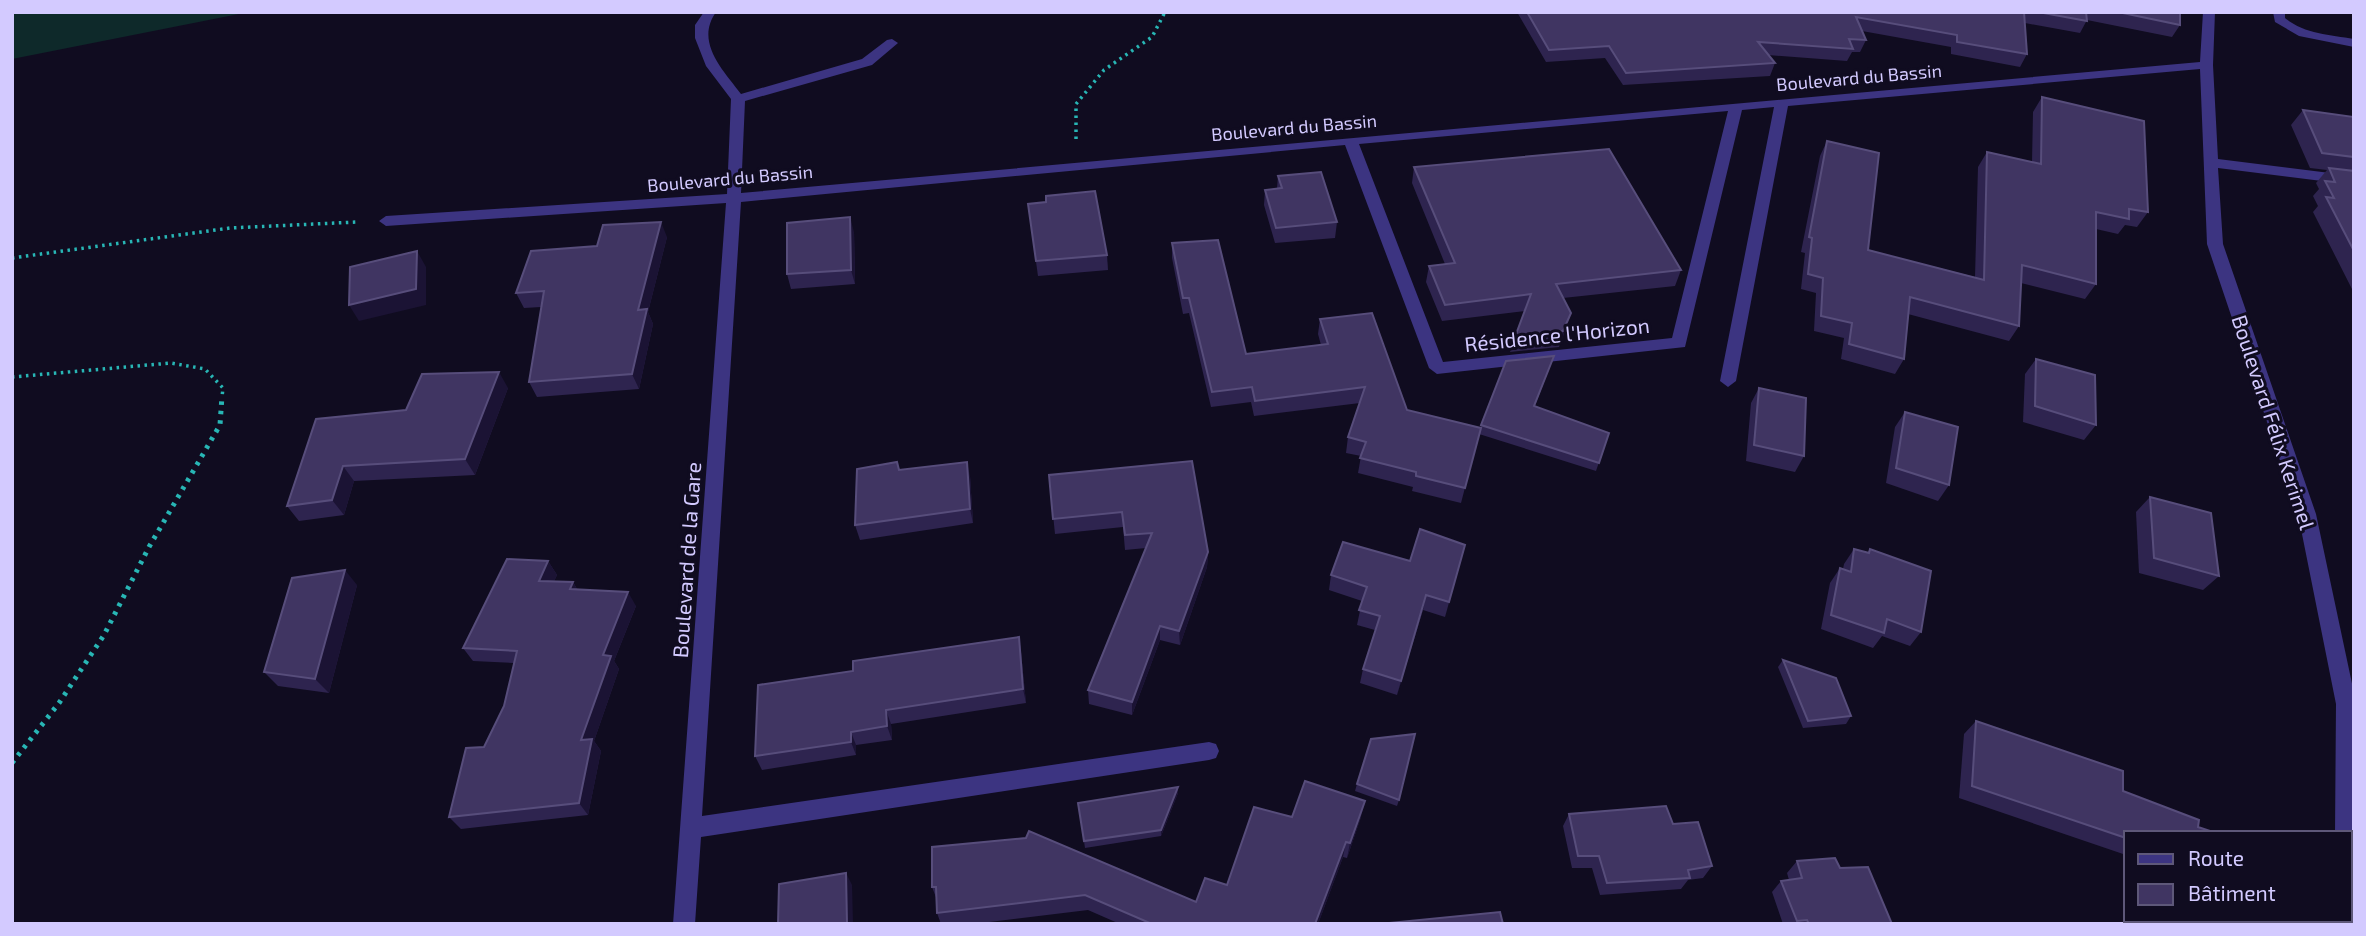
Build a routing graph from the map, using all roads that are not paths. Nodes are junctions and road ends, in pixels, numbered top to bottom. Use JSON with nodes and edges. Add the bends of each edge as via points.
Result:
{"nodes":[{"id":1,"x":710,"y":12,"type":"edge"},
{"id":2,"x":2209,"y":12,"type":"edge"},
{"id":3,"x":2278,"y":12,"type":"edge"},
{"id":4,"x":892,"y":43,"type":"dead end"},
{"id":5,"x":2354,"y":43,"type":"edge"},
{"id":6,"x":2206,"y":65,"type":"junction"},
{"id":7,"x":738,"y":99,"type":"junction"},
{"id":8,"x":1782,"y":103,"type":"junction"},
{"id":9,"x":1736,"y":108,"type":"junction"},
{"id":10,"x":1351,"y":142,"type":"junction"},
{"id":11,"x":2211,"y":163,"type":"junction"},
{"id":12,"x":2354,"y":181,"type":"edge"},
{"id":13,"x":734,"y":198,"type":"junction"},
{"id":14,"x":386,"y":220,"type":"road end"},
{"id":15,"x":1728,"y":382,"type":"dead end"},
{"id":16,"x":1209,"y":751,"type":"dead end"},
{"id":17,"x":691,"y":828,"type":"junction"},
{"id":18,"x":2346,"y":831,"type":"edge"},
{"id":19,"x":684,"y":924,"type":"edge"}],
"edges":[{"from":1,"to":7,"type":"street","via":[[701,25],[701,38],[713,66]]},
{"from":2,"to":6,"type":"street","name":"Boulevard Félix Kerimel"},
{"from":3,"to":5,"type":"street","via":[[2284,25],[2295,30]]},
{"from":4,"to":7,"type":"street","via":[[867,62]]},
{"from":6,"to":8,"type":"street","name":"Boulevard du Bassin"},
{"from":6,"to":11,"type":"street","name":"Boulevard Félix Kerimel"},
{"from":7,"to":13,"type":"street","name":"Boulevard de la Gare"},
{"from":8,"to":9,"type":"street","name":"Boulevard du Bassin"},
{"from":8,"to":15,"type":"street"},
{"from":9,"to":10,"type":"street","name":"Boulevard du Bassin"},
{"from":9,"to":10,"type":"street","name":"Résidence l'Horizon","via":[[1679,343],[1437,368]]},
{"from":10,"to":13,"type":"street","name":"Boulevard du Bassin"},
{"from":11,"to":12,"type":"street"},
{"from":11,"to":18,"type":"street","name":"Boulevard Félix Kerimel","via":[[2215,244],[2307,514],[2346,704]]},
{"from":13,"to":14,"type":"street","name":"Boulevard du Bassin"},
{"from":13,"to":17,"type":"street","name":"Boulevard de la Gare"},
{"from":16,"to":17,"type":"street"},
{"from":17,"to":19,"type":"street","name":"Boulevard de la Gare"}]}
